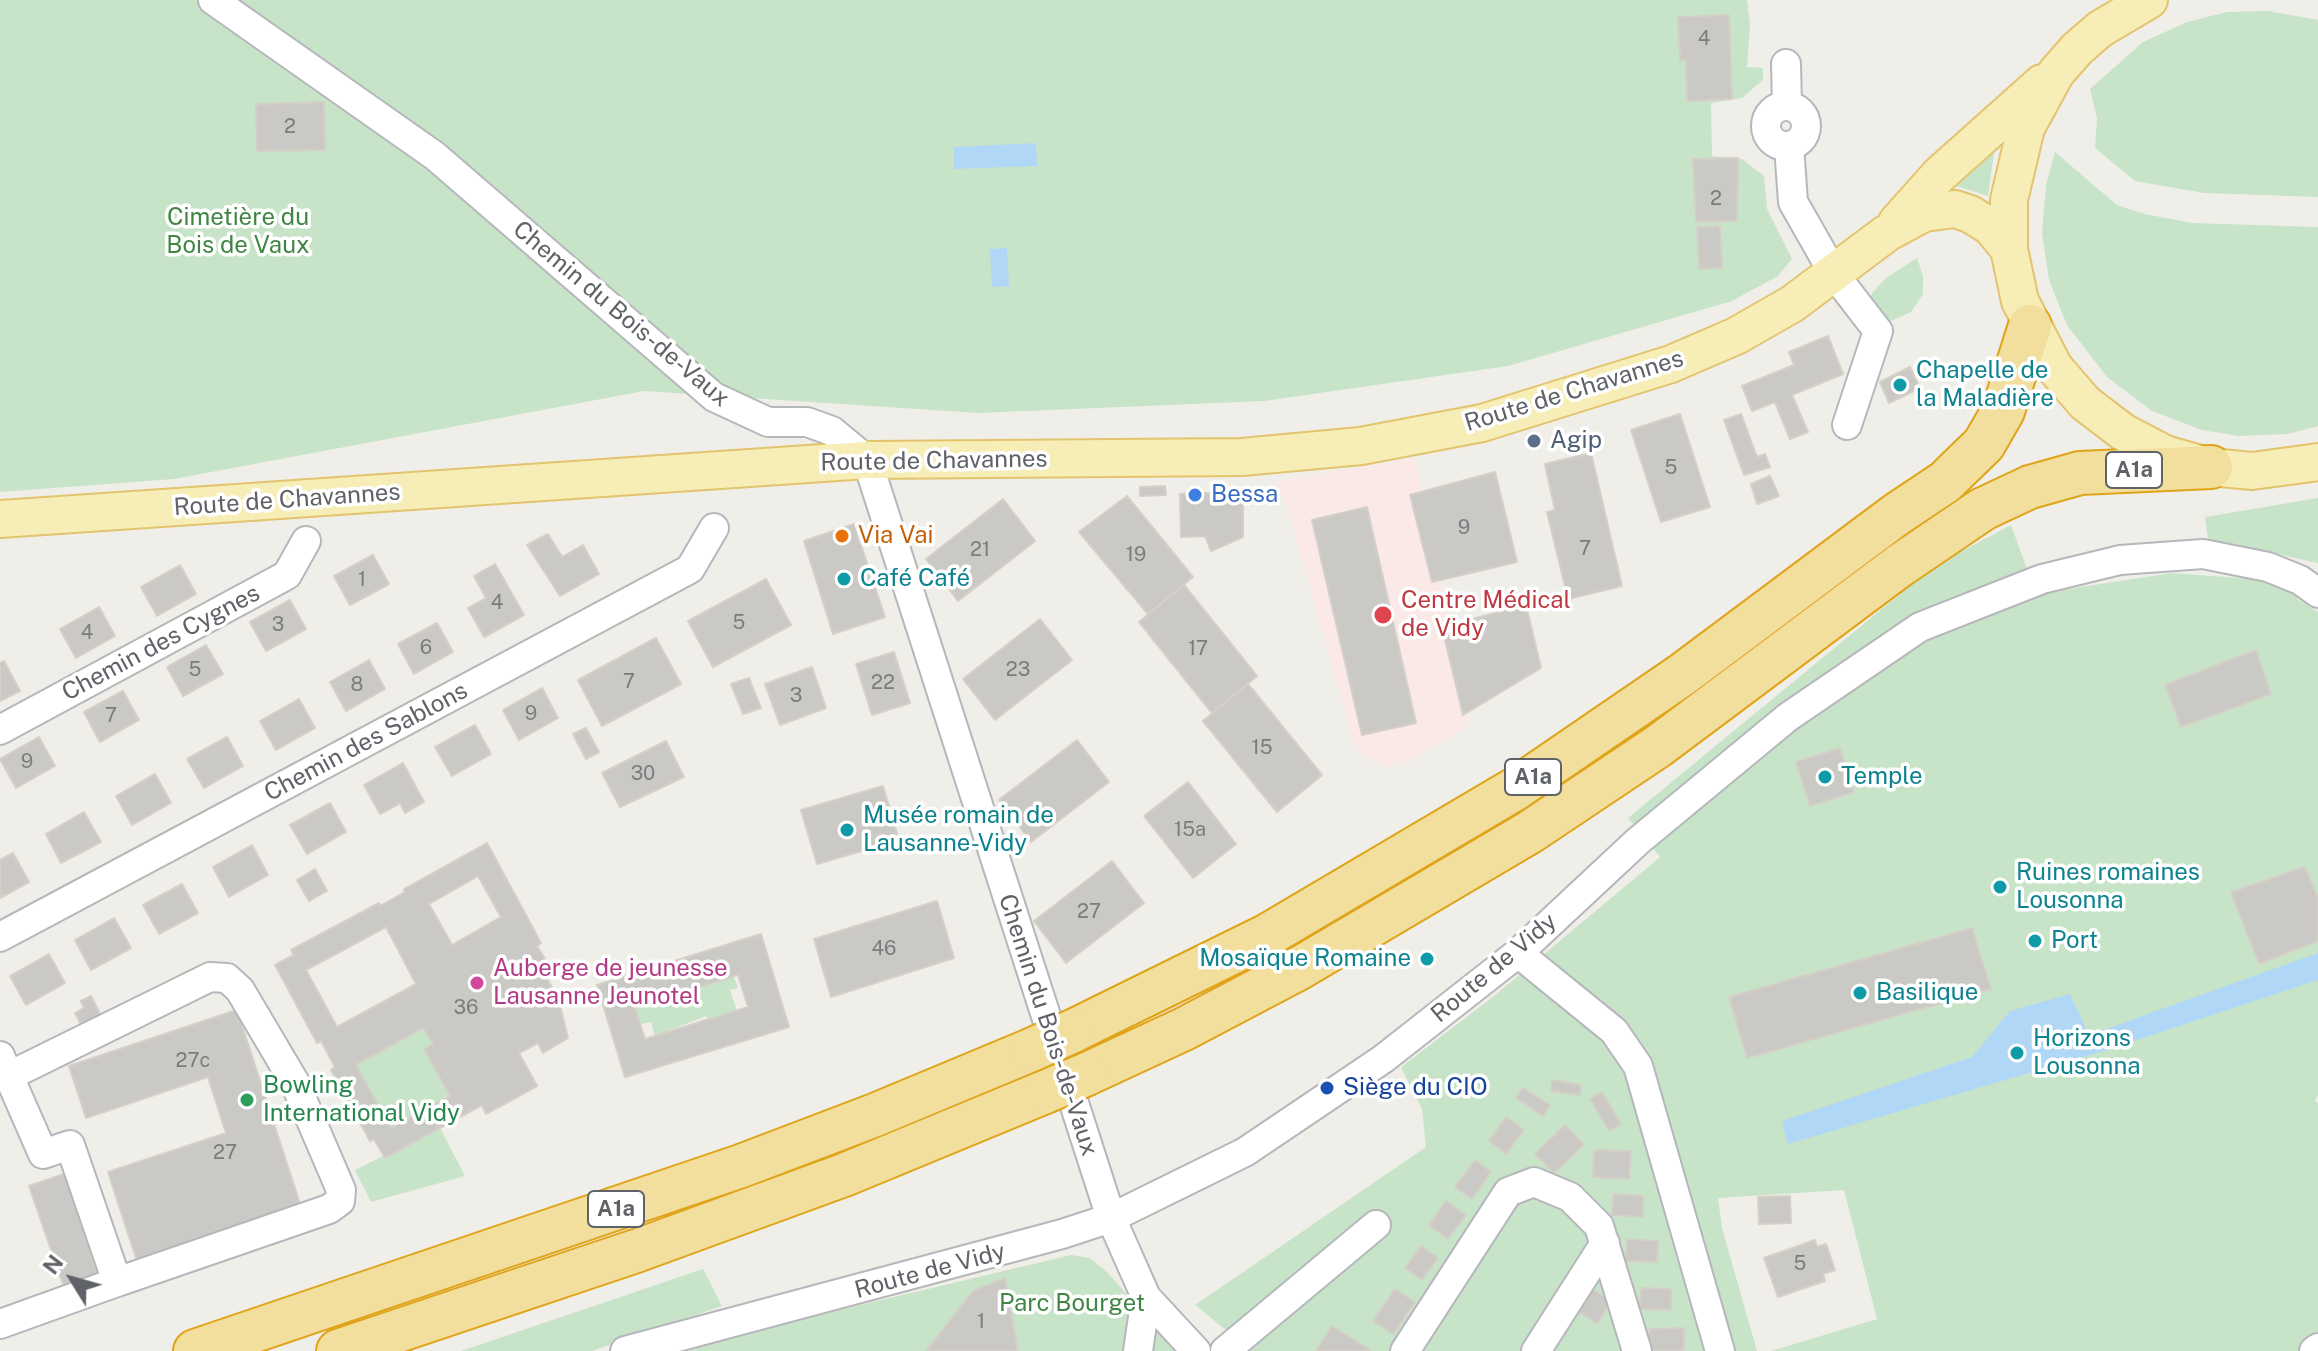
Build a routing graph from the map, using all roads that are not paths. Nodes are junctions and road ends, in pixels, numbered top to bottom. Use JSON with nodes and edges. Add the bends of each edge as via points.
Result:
{"nodes":[{"id":1,"x":213,"y":0,"type":"edge"},
{"id":2,"x":2149,"y":0,"type":"edge"},
{"id":3,"x":2102,"y":14,"type":"edge"},
{"id":4,"x":1786,"y":64,"type":"dead end"},
{"id":5,"x":2056,"y":73,"type":"junction"},
{"id":6,"x":1887,"y":233,"type":"junction"},
{"id":7,"x":2009,"y":249,"type":"junction"},
{"id":8,"x":1834,"y":274,"type":"junction"},
{"id":9,"x":2030,"y":326,"type":"junction"},
{"id":10,"x":1847,"y":425,"type":"dead end"},
{"id":11,"x":867,"y":460,"type":"junction"},
{"id":12,"x":2318,"y":462,"type":"edge"},
{"id":13,"x":2211,"y":467,"type":"junction"},
{"id":14,"x":0,"y":519,"type":"edge"},
{"id":15,"x":714,"y":528,"type":"dead end"},
{"id":16,"x":306,"y":541,"type":"dead end"},
{"id":17,"x":2318,"y":593,"type":"edge"},
{"id":18,"x":0,"y":730,"type":"edge"},
{"id":19,"x":0,"y":937,"type":"edge"},
{"id":20,"x":1518,"y":953,"type":"junction"},
{"id":21,"x":5,"y":1066,"type":"edge"},
{"id":22,"x":1111,"y":1218,"type":"junction"},
{"id":23,"x":1376,"y":1225,"type":"dead end"},
{"id":24,"x":1605,"y":1243,"type":"junction"},
{"id":25,"x":117,"y":1282,"type":"junction"},
{"id":26,"x":1146,"y":1297,"type":"junction"},
{"id":27,"x":0,"y":1324,"type":"edge"},
{"id":28,"x":195,"y":1351,"type":"edge"},
{"id":29,"x":338,"y":1351,"type":"edge"},
{"id":30,"x":625,"y":1351,"type":"edge"},
{"id":31,"x":1138,"y":1351,"type":"edge"},
{"id":32,"x":1196,"y":1351,"type":"edge"},
{"id":33,"x":1225,"y":1351,"type":"edge"},
{"id":34,"x":1405,"y":1351,"type":"edge"},
{"id":35,"x":1536,"y":1351,"type":"edge"},
{"id":36,"x":1637,"y":1351,"type":"edge"},
{"id":37,"x":1720,"y":1351,"type":"edge"}],
"edges":[{"from":1,"to":11,"type":"street","name":"Chemin du Bois-de-Vaux","via":[[435,156],[714,397],[768,422],[807,422],[832,431]]},
{"from":2,"to":3,"type":"main road"},
{"from":3,"to":5,"type":"main road"},
{"from":4,"to":8,"type":"street","via":[[1787,105],[1769,114],[1766,127],[1776,144],[1789,146],[1793,202]]},
{"from":5,"to":6,"type":"main road","name":"Route de Chavannes","via":[[1939,175]]},
{"from":5,"to":7,"type":"main road","via":[[2026,128],[2016,162]]},
{"from":6,"to":7,"type":"main road","name":"Route de Chavannes","via":[[1924,213],[1955,209],[1982,220]]},
{"from":6,"to":8,"type":"main road","name":"Route de Chavannes"},
{"from":7,"to":9,"type":"main road"},
{"from":8,"to":10,"type":"street","via":[[1878,331]]},
{"from":8,"to":11,"type":"main road","name":"Route de Chavannes","via":[[1736,336],[1671,364],[1482,423],[1384,442],[1242,457]]},
{"from":9,"to":13,"type":"main road","via":[[2054,367],[2085,403],[2123,432],[2165,454]]},
{"from":9,"to":28,"type":"highway","number":"A1a","bridge":true,"via":[[1999,420],[1978,452],[1945,482],[1670,684],[1515,789],[1266,936],[1073,1031],[875,1115],[741,1166]]},
{"from":11,"to":14,"type":"main road","name":"Route de Chavannes","via":[[644,463]]},
{"from":11,"to":22,"type":"street","name":"Chemin du Bois-de-Vaux"},
{"from":12,"to":13,"type":"main road","via":[[2252,471]]},
{"from":13,"to":29,"type":"highway","number":"A1a","bridge":true,"via":[[2080,473],[2007,496],[1937,539],[1645,755],[1465,873],[1184,1029],[844,1175]]},
{"from":15,"to":19,"type":"street","name":"Chemin des Sablons","via":[[690,569]]},
{"from":16,"to":18,"type":"street","name":"Chemin des Cygnes","via":[[287,575]]},
{"from":17,"to":20,"type":"street","name":"Route de Vidy","via":[[2268,567],[2203,554],[2120,560],[2042,579],[1920,627],[1788,717],[1638,841]]},
{"from":20,"to":22,"type":"street","name":"Route de Vidy","via":[[1383,1059],[1245,1152]]},
{"from":20,"to":37,"type":"street","via":[[1614,1031],[1638,1066]]},
{"from":21,"to":25,"type":"street","via":[[43,1154],[70,1145]]},
{"from":21,"to":25,"type":"street","via":[[210,977],[227,978],[240,990],[295,1083],[341,1190],[340,1201]]},
{"from":22,"to":26,"type":"street","name":"Chemin du Bois-de-Vaux"},
{"from":22,"to":30,"type":"street","name":"Route de Vidy","via":[[963,1263]]},
{"from":23,"to":33,"type":"street"},
{"from":24,"to":34,"type":"street","via":[[1599,1226],[1570,1197],[1534,1182],[1520,1185],[1508,1192]]},
{"from":24,"to":35,"type":"street"},
{"from":24,"to":36,"type":"street"},
{"from":25,"to":27,"type":"street"},
{"from":26,"to":31,"type":"street"},
{"from":26,"to":32,"type":"street"}]}
